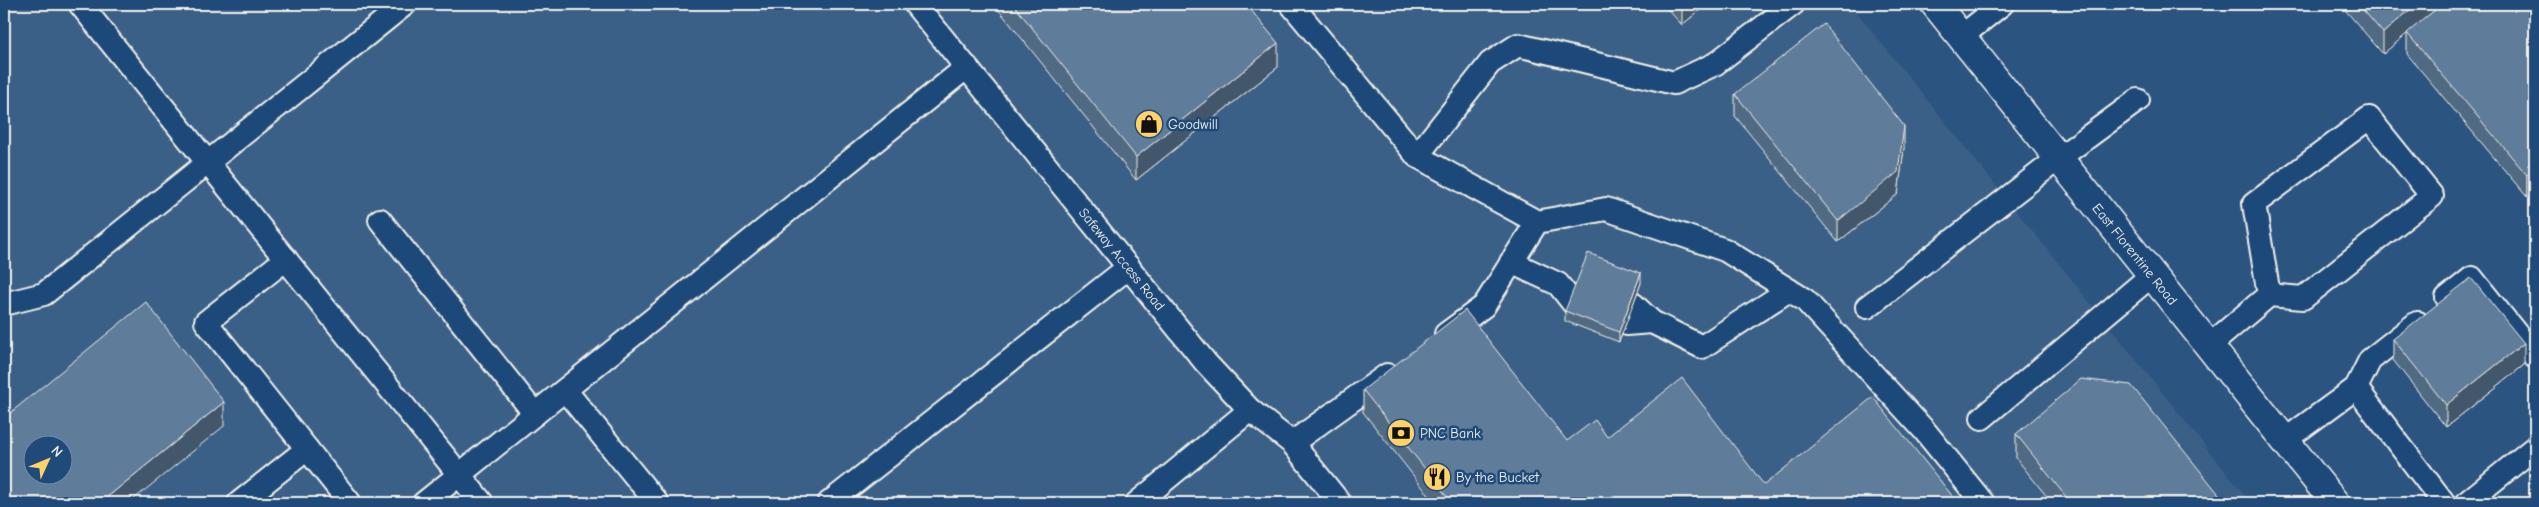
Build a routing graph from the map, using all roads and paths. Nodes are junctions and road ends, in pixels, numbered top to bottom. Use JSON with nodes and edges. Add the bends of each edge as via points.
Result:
{"nodes":[{"id":1,"x":80,"y":4,"type":"edge"},
{"id":2,"x":405,"y":4,"type":"edge"},
{"id":3,"x":915,"y":4,"type":"edge"},
{"id":4,"x":1291,"y":4,"type":"edge"},
{"id":5,"x":1793,"y":4,"type":"edge"},
{"id":6,"x":1935,"y":4,"type":"edge"},
{"id":7,"x":2002,"y":4,"type":"edge"},
{"id":8,"x":1962,"y":36,"type":"junction"},
{"id":9,"x":967,"y":67,"type":"junction"},
{"id":10,"x":2138,"y":100,"type":"dead end"},
{"id":11,"x":1417,"y":156,"type":"junction"},
{"id":12,"x":2059,"y":158,"type":"junction"},
{"id":13,"x":209,"y":163,"type":"junction"},
{"id":14,"x":380,"y":220,"type":"dead end"},
{"id":15,"x":1537,"y":222,"type":"junction"},
{"id":16,"x":286,"y":259,"type":"junction"},
{"id":17,"x":1512,"y":262,"type":"junction"},
{"id":18,"x":1129,"y":267,"type":"junction"},
{"id":19,"x":2152,"y":275,"type":"junction"},
{"id":20,"x":1789,"y":290,"type":"junction"},
{"id":21,"x":2268,"y":295,"type":"junction"},
{"id":22,"x":1573,"y":303,"type":"edge"},
{"id":23,"x":4,"y":304,"type":"edge"},
{"id":24,"x":1867,"y":307,"type":"dead end"},
{"id":25,"x":1630,"y":314,"type":"edge"},
{"id":26,"x":1428,"y":346,"type":"edge"},
{"id":27,"x":2209,"y":346,"type":"junction"},
{"id":28,"x":2535,"y":357,"type":"edge"},
{"id":29,"x":1404,"y":363,"type":"edge"},
{"id":30,"x":2356,"y":388,"type":"junction"},
{"id":31,"x":565,"y":390,"type":"junction"},
{"id":32,"x":1250,"y":410,"type":"junction"},
{"id":33,"x":535,"y":414,"type":"junction"},
{"id":34,"x":1982,"y":418,"type":"dead end"},
{"id":35,"x":2285,"y":440,"type":"junction"},
{"id":36,"x":1292,"y":443,"type":"junction"},
{"id":37,"x":2535,"y":447,"type":"edge"},
{"id":38,"x":307,"y":449,"type":"junction"},
{"id":39,"x":459,"y":475,"type":"junction"},
{"id":40,"x":239,"y":503,"type":"edge"},
{"id":41,"x":350,"y":503,"type":"edge"},
{"id":42,"x":424,"y":503,"type":"edge"},
{"id":43,"x":482,"y":503,"type":"edge"},
{"id":44,"x":657,"y":503,"type":"edge"},
{"id":45,"x":829,"y":503,"type":"edge"},
{"id":46,"x":1137,"y":503,"type":"edge"},
{"id":47,"x":1339,"y":503,"type":"edge"},
{"id":48,"x":1983,"y":503,"type":"edge"},
{"id":49,"x":2335,"y":503,"type":"edge"},
{"id":50,"x":2444,"y":503,"type":"edge"},
{"id":51,"x":2466,"y":503,"type":"edge"}],
"edges":[{"from":1,"to":13,"type":"lane"},
{"from":2,"to":13,"type":"lane"},
{"from":3,"to":9,"type":"lane","name":"Safeway Access Road"},
{"from":4,"to":11,"type":"lane"},
{"from":5,"to":11,"type":"lane","via":[[1716,64],[1674,83],[1518,45],[1490,63]]},
{"from":6,"to":8,"type":"street","name":"East Florentine Road"},
{"from":7,"to":8,"type":"lane"},
{"from":8,"to":12,"type":"street","name":"East Florentine Road"},
{"from":9,"to":18,"type":"lane","name":"Safeway Access Road"},
{"from":9,"to":31,"type":"lane"},
{"from":10,"to":12,"type":"lane"},
{"from":11,"to":15,"type":"lane"},
{"from":12,"to":19,"type":"street","name":"East Florentine Road"},
{"from":12,"to":24,"type":"lane"},
{"from":13,"to":16,"type":"lane"},
{"from":13,"to":23,"type":"lane","via":[[44,294]]},
{"from":14,"to":33,"type":"lane"},
{"from":15,"to":17,"type":"lane"},
{"from":15,"to":20,"type":"lane","via":[[1606,209],[1725,250]]},
{"from":16,"to":38,"type":"lane","via":[[206,322]]},
{"from":16,"to":39,"type":"lane"},
{"from":17,"to":22,"type":"lane","via":[[1569,283]]},
{"from":17,"to":26,"type":"lane","via":[[1484,306]]},
{"from":18,"to":32,"type":"lane","name":"Safeway Access Road","via":[[1206,363]]},
{"from":18,"to":45,"type":"lane"},
{"from":19,"to":27,"type":"street","name":"East Florentine Road"},
{"from":19,"to":34,"type":"lane"},
{"from":20,"to":25,"type":"lane","via":[[1702,347]]},
{"from":20,"to":48,"type":"lane","via":[[1805,300],[1917,423]]},
{"from":21,"to":21,"type":"lane","via":[[2302,298],[2432,196],[2369,118],[2254,204]]},
{"from":21,"to":27,"type":"lane"},
{"from":27,"to":35,"type":"street","name":"East Florentine Road"},
{"from":28,"to":30,"type":"lane","via":[[2472,278],[2370,360]]},
{"from":29,"to":36,"type":"lane"},
{"from":30,"to":35,"type":"lane"},
{"from":30,"to":50,"type":"lane"},
{"from":31,"to":33,"type":"lane"},
{"from":31,"to":44,"type":"lane"},
{"from":32,"to":36,"type":"lane","name":"Safeway Access Road"},
{"from":32,"to":46,"type":"lane"},
{"from":33,"to":39,"type":"lane"},
{"from":35,"to":49,"type":"street","name":"East Florentine Road"},
{"from":36,"to":47,"type":"lane","name":"Safeway Access Road"},
{"from":37,"to":51,"type":"lane"},
{"from":38,"to":40,"type":"lane"},
{"from":38,"to":41,"type":"lane"},
{"from":39,"to":42,"type":"lane"},
{"from":39,"to":43,"type":"lane"}]}
